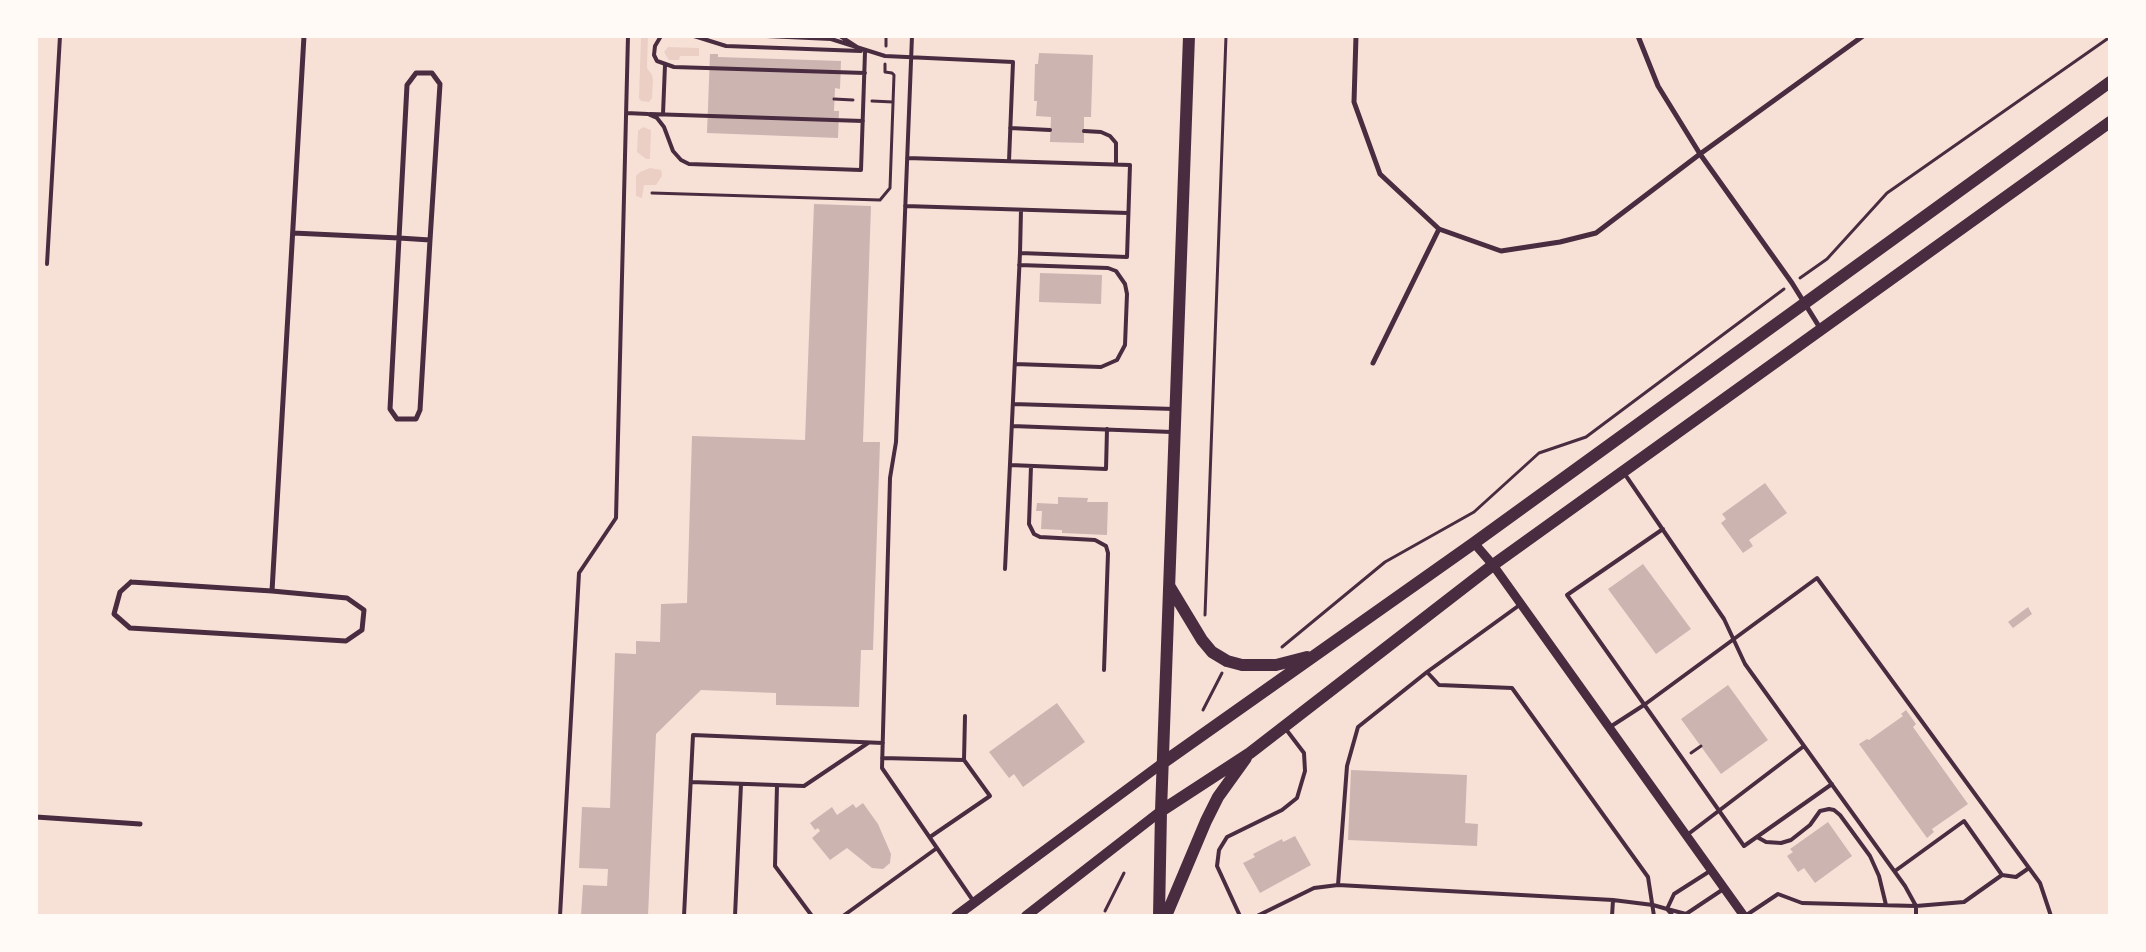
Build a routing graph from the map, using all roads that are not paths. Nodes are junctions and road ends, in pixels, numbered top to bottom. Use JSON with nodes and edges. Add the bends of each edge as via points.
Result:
{"nodes":[{"id":1,"x":60,"y":36,"type":"edge"},
{"id":2,"x":304,"y":36,"type":"edge"},
{"id":3,"x":628,"y":36,"type":"edge"},
{"id":4,"x":661,"y":36,"type":"edge"},
{"id":5,"x":694,"y":36,"type":"edge"},
{"id":6,"x":766,"y":36,"type":"edge"},
{"id":7,"x":840,"y":36,"type":"edge"},
{"id":8,"x":912,"y":36,"type":"edge"},
{"id":9,"x":1190,"y":36,"type":"edge"},
{"id":10,"x":1356,"y":36,"type":"edge"},
{"id":11,"x":1638,"y":36,"type":"edge"},
{"id":12,"x":1863,"y":36,"type":"edge"},
{"id":13,"x":865,"y":52,"type":"junction"},
{"id":14,"x":911,"y":58,"type":"junction"},
{"id":15,"x":665,"y":65,"type":"junction"},
{"id":16,"x":864,"y":73,"type":"junction"},
{"id":17,"x":2110,"y":82,"type":"edge"},
{"id":18,"x":626,"y":113,"type":"junction"},
{"id":19,"x":648,"y":114,"type":"junction"},
{"id":20,"x":663,"y":114,"type":"junction"},
{"id":21,"x":863,"y":121,"type":"junction"},
{"id":22,"x":2110,"y":122,"type":"edge"},
{"id":23,"x":1010,"y":128,"type":"junction"},
{"id":24,"x":1050,"y":130,"type":"dead end"},
{"id":25,"x":1084,"y":131,"type":"dead end"},
{"id":26,"x":1700,"y":154,"type":"junction"},
{"id":27,"x":907,"y":158,"type":"junction"},
{"id":28,"x":1009,"y":161,"type":"junction"},
{"id":29,"x":1116,"y":164,"type":"junction"},
{"id":30,"x":905,"y":206,"type":"junction"},
{"id":31,"x":1021,"y":210,"type":"junction"},
{"id":32,"x":1128,"y":213,"type":"junction"},
{"id":33,"x":1439,"y":229,"type":"junction"},
{"id":34,"x":293,"y":233,"type":"junction"},
{"id":35,"x":399,"y":238,"type":"junction"},
{"id":36,"x":430,"y":240,"type":"junction"},
{"id":37,"x":1020,"y":253,"type":"junction"},
{"id":38,"x":46,"y":264,"type":"dead end"},
{"id":39,"x":1019,"y":265,"type":"junction"},
{"id":40,"x":1804,"y":304,"type":"junction"},
{"id":41,"x":1820,"y":329,"type":"junction"},
{"id":42,"x":1372,"y":363,"type":"dead end"},
{"id":43,"x":1015,"y":364,"type":"junction"},
{"id":44,"x":1013,"y":404,"type":"junction"},
{"id":45,"x":1176,"y":409,"type":"junction"},
{"id":46,"x":1012,"y":426,"type":"junction"},
{"id":47,"x":1107,"y":429,"type":"junction"},
{"id":48,"x":1175,"y":432,"type":"junction"},
{"id":49,"x":1010,"y":465,"type":"junction"},
{"id":50,"x":1031,"y":466,"type":"junction"},
{"id":51,"x":1624,"y":473,"type":"junction"},
{"id":52,"x":1662,"y":529,"type":"junction"},
{"id":53,"x":1474,"y":543,"type":"junction"},
{"id":54,"x":1493,"y":565,"type":"junction"},
{"id":55,"x":1005,"y":570,"type":"dead end"},
{"id":56,"x":1170,"y":586,"type":"junction"},
{"id":57,"x":272,"y":591,"type":"junction"},
{"id":58,"x":1521,"y":604,"type":"junction"},
{"id":59,"x":1732,"y":640,"type":"junction"},
{"id":60,"x":1315,"y":655,"type":"junction"},
{"id":61,"x":1104,"y":670,"type":"dead end"},
{"id":62,"x":1427,"y":672,"type":"junction"},
{"id":63,"x":1644,"y":704,"type":"junction"},
{"id":64,"x":965,"y":716,"type":"dead end"},
{"id":65,"x":1284,"y":727,"type":"junction"},
{"id":66,"x":1609,"y":727,"type":"junction"},
{"id":67,"x":870,"y":742,"type":"junction"},
{"id":68,"x":883,"y":743,"type":"junction"},
{"id":69,"x":1804,"y":746,"type":"junction"},
{"id":70,"x":1250,"y":753,"type":"junction"},
{"id":71,"x":882,"y":758,"type":"junction"},
{"id":72,"x":964,"y":760,"type":"junction"},
{"id":73,"x":1164,"y":762,"type":"junction"},
{"id":74,"x":691,"y":782,"type":"junction"},
{"id":75,"x":741,"y":784,"type":"junction"},
{"id":76,"x":1832,"y":784,"type":"junction"},
{"id":77,"x":777,"y":785,"type":"junction"},
{"id":78,"x":1161,"y":811,"type":"junction"},
{"id":79,"x":1720,"y":812,"type":"junction"},
{"id":80,"x":36,"y":817,"type":"edge"},
{"id":81,"x":140,"y":824,"type":"dead end"},
{"id":82,"x":1687,"y":835,"type":"junction"},
{"id":83,"x":1757,"y":837,"type":"junction"},
{"id":84,"x":930,"y":838,"type":"junction"},
{"id":85,"x":937,"y":848,"type":"junction"},
{"id":86,"x":2029,"y":868,"type":"junction"},
{"id":87,"x":1712,"y":870,"type":"junction"},
{"id":88,"x":1895,"y":871,"type":"junction"},
{"id":89,"x":2002,"y":875,"type":"junction"},
{"id":90,"x":1338,"y":885,"type":"junction"},
{"id":91,"x":1725,"y":888,"type":"junction"},
{"id":92,"x":1613,"y":900,"type":"junction"},
{"id":93,"x":975,"y":902,"type":"junction"},
{"id":94,"x":1653,"y":905,"type":"junction"},
{"id":95,"x":1886,"y":905,"type":"junction"},
{"id":96,"x":1916,"y":906,"type":"junction"},
{"id":97,"x":1667,"y":909,"type":"junction"},
{"id":98,"x":560,"y":916,"type":"edge"},
{"id":99,"x":684,"y":916,"type":"edge"},
{"id":100,"x":735,"y":916,"type":"edge"},
{"id":101,"x":812,"y":916,"type":"edge"},
{"id":102,"x":843,"y":916,"type":"edge"},
{"id":103,"x":956,"y":916,"type":"edge"},
{"id":104,"x":1026,"y":916,"type":"edge"},
{"id":105,"x":1160,"y":916,"type":"edge"},
{"id":106,"x":1166,"y":916,"type":"edge"},
{"id":107,"x":1240,"y":916,"type":"edge"},
{"id":108,"x":1257,"y":916,"type":"edge"},
{"id":109,"x":1612,"y":916,"type":"edge"},
{"id":110,"x":1654,"y":916,"type":"edge"},
{"id":111,"x":1673,"y":916,"type":"edge"},
{"id":112,"x":1744,"y":916,"type":"edge"},
{"id":113,"x":1916,"y":916,"type":"edge"},
{"id":114,"x":2051,"y":916,"type":"edge"}],
"edges":[{"from":1,"to":38,"type":"lane"},
{"from":2,"to":34,"type":"street"},
{"from":3,"to":18,"type":"lane"},
{"from":4,"to":15,"type":"lane","via":[[654,55]]},
{"from":5,"to":13,"type":"lane","via":[[726,46]]},
{"from":6,"to":13,"type":"lane","via":[[830,39]]},
{"from":7,"to":13,"type":"lane"},
{"from":8,"to":14,"type":"lane"},
{"from":9,"to":45,"type":"main road"},
{"from":10,"to":33,"type":"street","via":[[1354,102],[1380,174]]},
{"from":11,"to":26,"type":"street","via":[[1658,86]]},
{"from":12,"to":26,"type":"street"},
{"from":13,"to":14,"type":"lane"},
{"from":13,"to":16,"type":"lane"},
{"from":14,"to":23,"type":"lane","via":[[1013,62]]},
{"from":14,"to":27,"type":"lane"},
{"from":15,"to":16,"type":"lane"},
{"from":15,"to":20,"type":"lane"},
{"from":16,"to":21,"type":"lane"},
{"from":17,"to":40,"type":"main road"},
{"from":18,"to":19,"type":"lane"},
{"from":18,"to":98,"type":"lane","via":[[616,518],[579,573]]},
{"from":19,"to":20,"type":"lane"},
{"from":19,"to":21,"type":"lane","via":[[657,118],[673,151],[689,164],[861,170]]},
{"from":20,"to":21,"type":"lane"},
{"from":22,"to":41,"type":"main road"},
{"from":23,"to":24,"type":"lane"},
{"from":23,"to":28,"type":"lane"},
{"from":25,"to":29,"type":"lane","via":[[1110,136],[1116,143]]},
{"from":26,"to":33,"type":"street","via":[[1596,233],[1501,251]]},
{"from":26,"to":40,"type":"street"},
{"from":27,"to":28,"type":"lane"},
{"from":27,"to":30,"type":"lane"},
{"from":28,"to":29,"type":"lane"},
{"from":29,"to":32,"type":"lane","via":[[1130,165]]},
{"from":30,"to":31,"type":"lane"},
{"from":30,"to":68,"type":"lane","via":[[896,442],[890,478]]},
{"from":31,"to":32,"type":"lane"},
{"from":31,"to":37,"type":"lane"},
{"from":32,"to":37,"type":"lane","via":[[1127,257]]},
{"from":33,"to":42,"type":"street"},
{"from":34,"to":35,"type":"street"},
{"from":34,"to":57,"type":"street"},
{"from":35,"to":36,"type":"street"},
{"from":35,"to":36,"type":"street","via":[[407,85],[416,73],[432,73],[440,84]]},
{"from":35,"to":36,"type":"street","via":[[390,409],[397,419],[416,419],[420,410]]},
{"from":37,"to":39,"type":"lane"},
{"from":39,"to":43,"type":"lane"},
{"from":39,"to":43,"type":"lane","via":[[1108,268],[1116,271],[1125,284],[1125,328],[1122,354],[1110,365]]},
{"from":40,"to":41,"type":"street"},
{"from":40,"to":53,"type":"main road"},
{"from":41,"to":51,"type":"main road"},
{"from":43,"to":44,"type":"lane"},
{"from":44,"to":45,"type":"lane"},
{"from":44,"to":46,"type":"lane"},
{"from":45,"to":48,"type":"main road"},
{"from":46,"to":47,"type":"lane"},
{"from":46,"to":49,"type":"lane"},
{"from":47,"to":48,"type":"lane"},
{"from":47,"to":50,"type":"lane","via":[[1106,469]]},
{"from":48,"to":56,"type":"main road"},
{"from":49,"to":50,"type":"lane"},
{"from":49,"to":55,"type":"lane"},
{"from":50,"to":61,"type":"lane","via":[[1030,529],[1040,537],[1094,540],[1106,546]]},
{"from":51,"to":52,"type":"lane"},
{"from":51,"to":54,"type":"main road"},
{"from":52,"to":59,"type":"lane","via":[[1724,619]]},
{"from":52,"to":63,"type":"lane","via":[[1567,595]]},
{"from":53,"to":54,"type":"street"},
{"from":53,"to":60,"type":"main road"},
{"from":54,"to":58,"type":"street"},
{"from":54,"to":65,"type":"main road"},
{"from":56,"to":60,"type":"main road","via":[[1202,640],[1212,652],[1228,661],[1242,665],[1276,666]]},
{"from":56,"to":73,"type":"main road"},
{"from":57,"to":57,"type":"street","via":[[347,598],[364,610],[362,630],[346,641],[130,628],[114,614],[120,592],[131,582]]},
{"from":58,"to":62,"type":"lane"},
{"from":58,"to":66,"type":"street"},
{"from":59,"to":63,"type":"lane"},
{"from":59,"to":69,"type":"lane","via":[[1745,664]]},
{"from":59,"to":86,"type":"lane","via":[[1817,578]]},
{"from":60,"to":73,"type":"main road"},
{"from":62,"to":90,"type":"lane","via":[[1358,727],[1347,766]]},
{"from":62,"to":94,"type":"lane","via":[[1439,686],[1512,688],[1648,877]]},
{"from":63,"to":66,"type":"lane"},
{"from":63,"to":79,"type":"lane"},
{"from":64,"to":72,"type":"lane"},
{"from":65,"to":70,"type":"main road"},
{"from":65,"to":107,"type":"lane","via":[[1304,753],[1305,771],[1297,798],[1282,810],[1227,838],[1219,850],[1217,866]]},
{"from":66,"to":82,"type":"street"},
{"from":67,"to":68,"type":"lane"},
{"from":67,"to":74,"type":"lane","via":[[693,735]]},
{"from":67,"to":77,"type":"lane","via":[[804,786]]},
{"from":68,"to":71,"type":"lane"},
{"from":69,"to":76,"type":"lane"},
{"from":69,"to":79,"type":"lane"},
{"from":70,"to":78,"type":"main road"},
{"from":70,"to":106,"type":"main road","via":[[1218,797]]},
{"from":71,"to":72,"type":"lane"},
{"from":71,"to":84,"type":"lane","via":[[882,768]]},
{"from":72,"to":84,"type":"lane","via":[[990,796]]},
{"from":73,"to":78,"type":"main road"},
{"from":73,"to":93,"type":"main road"},
{"from":74,"to":75,"type":"lane"},
{"from":74,"to":99,"type":"lane"},
{"from":75,"to":77,"type":"lane"},
{"from":75,"to":100,"type":"lane"},
{"from":76,"to":83,"type":"lane"},
{"from":76,"to":88,"type":"lane"},
{"from":77,"to":101,"type":"lane","via":[[775,866]]},
{"from":78,"to":104,"type":"main road"},
{"from":78,"to":105,"type":"main road"},
{"from":79,"to":82,"type":"lane"},
{"from":79,"to":83,"type":"lane","via":[[1744,846]]},
{"from":80,"to":81,"type":"street"},
{"from":82,"to":87,"type":"street"},
{"from":83,"to":95,"type":"lane","via":[[1766,842],[1790,840],[1820,811],[1834,810],[1870,856]]},
{"from":84,"to":85,"type":"lane"},
{"from":85,"to":93,"type":"lane"},
{"from":85,"to":102,"type":"lane"},
{"from":86,"to":89,"type":"lane","via":[[2016,878]]},
{"from":86,"to":114,"type":"lane","via":[[2040,883]]},
{"from":87,"to":91,"type":"street"},
{"from":87,"to":97,"type":"lane","via":[[1674,894]]},
{"from":88,"to":89,"type":"lane","via":[[1964,821]]},
{"from":88,"to":96,"type":"lane"},
{"from":89,"to":96,"type":"lane","via":[[1964,902]]},
{"from":90,"to":92,"type":"lane"},
{"from":90,"to":108,"type":"lane","via":[[1314,888]]},
{"from":91,"to":97,"type":"lane","via":[[1686,914]]},
{"from":91,"to":112,"type":"street"},
{"from":92,"to":94,"type":"lane"},
{"from":92,"to":109,"type":"lane"},
{"from":93,"to":103,"type":"main road"},
{"from":94,"to":97,"type":"lane"},
{"from":94,"to":110,"type":"lane"},
{"from":95,"to":96,"type":"lane"},
{"from":95,"to":112,"type":"lane","via":[[1802,903],[1778,894]]},
{"from":96,"to":113,"type":"lane"},
{"from":97,"to":111,"type":"lane"}]}
